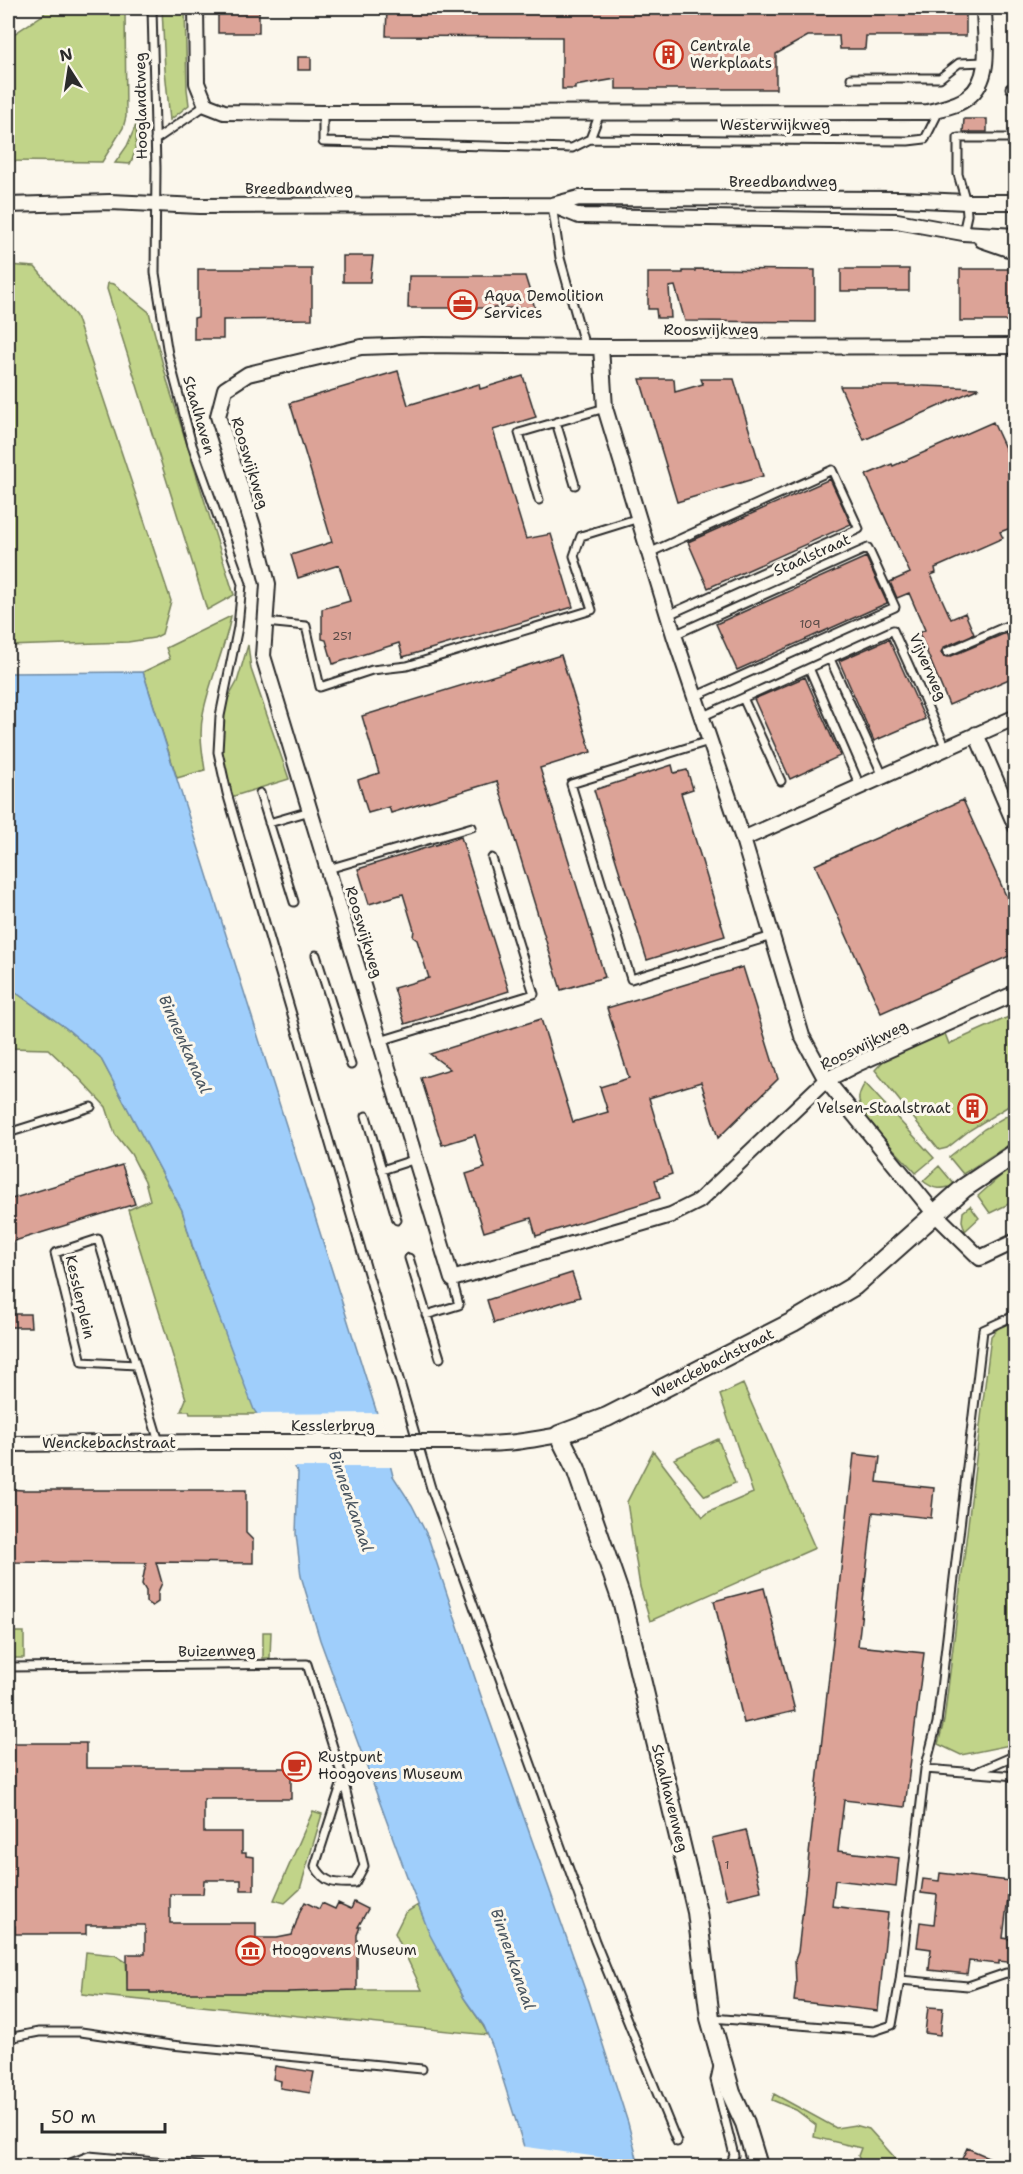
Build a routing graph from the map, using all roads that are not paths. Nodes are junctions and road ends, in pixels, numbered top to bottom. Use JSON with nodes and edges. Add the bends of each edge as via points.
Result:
{"nodes":[{"id":1,"x":152,"y":8,"type":"edge"},
{"id":2,"x":196,"y":8,"type":"edge"},
{"id":3,"x":984,"y":8,"type":"edge"},
{"id":4,"x":985,"y":62,"type":"junction"},
{"id":5,"x":851,"y":78,"type":"dead end"},
{"id":6,"x":206,"y":105,"type":"junction"},
{"id":7,"x":940,"y":108,"type":"junction"},
{"id":8,"x":323,"y":113,"type":"junction"},
{"id":9,"x":600,"y":113,"type":"junction"},
{"id":10,"x":1016,"y":138,"type":"edge"},
{"id":11,"x":590,"y":139,"type":"junction"},
{"id":12,"x":155,"y":140,"type":"junction"},
{"id":13,"x":966,"y":202,"type":"junction"},
{"id":14,"x":1016,"y":202,"type":"edge"},
{"id":15,"x":155,"y":204,"type":"junction"},
{"id":16,"x":8,"y":205,"type":"edge"},
{"id":17,"x":552,"y":205,"type":"junction"},
{"id":18,"x":963,"y":233,"type":"junction"},
{"id":19,"x":1016,"y":236,"type":"edge"},
{"id":20,"x":1016,"y":249,"type":"edge"},
{"id":21,"x":1016,"y":346,"type":"edge"},
{"id":22,"x":585,"y":347,"type":"junction"},
{"id":23,"x":601,"y":347,"type":"junction"},
{"id":24,"x":605,"y":408,"type":"junction"},
{"id":25,"x":556,"y":422,"type":"junction"},
{"id":26,"x":575,"y":485,"type":"dead end"},
{"id":27,"x":539,"y":500,"type":"dead end"},
{"id":28,"x":639,"y":518,"type":"junction"},
{"id":29,"x":649,"y":553,"type":"junction"},
{"id":30,"x":668,"y":615,"type":"junction"},
{"id":31,"x":265,"y":622,"type":"junction"},
{"id":32,"x":1016,"y":622,"type":"edge"},
{"id":33,"x":674,"y":635,"type":"junction"},
{"id":34,"x":947,"y":652,"type":"dead end"},
{"id":35,"x":830,"y":659,"type":"junction"},
{"id":36,"x":809,"y":668,"type":"junction"},
{"id":37,"x":694,"y":697,"type":"junction"},
{"id":38,"x":743,"y":698,"type":"junction"},
{"id":39,"x":701,"y":717,"type":"junction"},
{"id":40,"x":1016,"y":717,"type":"edge"},
{"id":41,"x":976,"y":734,"type":"junction"},
{"id":42,"x":709,"y":741,"type":"junction"},
{"id":43,"x":946,"y":748,"type":"junction"},
{"id":44,"x":883,"y":776,"type":"junction"},
{"id":45,"x":781,"y":781,"type":"dead end"},
{"id":46,"x":860,"y":786,"type":"junction"},
{"id":47,"x":260,"y":793,"type":"dead end"},
{"id":48,"x":310,"y":811,"type":"junction"},
{"id":49,"x":269,"y":823,"type":"junction"},
{"id":50,"x":472,"y":827,"type":"dead end"},
{"id":51,"x":1016,"y":827,"type":"edge"},
{"id":52,"x":743,"y":839,"type":"junction"},
{"id":53,"x":492,"y":858,"type":"dead end"},
{"id":54,"x":327,"y":869,"type":"junction"},
{"id":55,"x":294,"y":902,"type":"dead end"},
{"id":56,"x":772,"y":936,"type":"junction"},
{"id":57,"x":316,"y":956,"type":"dead end"},
{"id":58,"x":1016,"y":993,"type":"edge"},
{"id":59,"x":380,"y":1041,"type":"junction"},
{"id":60,"x":351,"y":1065,"type":"dead end"},
{"id":61,"x":826,"y":1080,"type":"junction"},
{"id":62,"x":91,"y":1107,"type":"dead end"},
{"id":63,"x":366,"y":1116,"type":"dead end"},
{"id":64,"x":8,"y":1133,"type":"edge"},
{"id":65,"x":1016,"y":1153,"type":"edge"},
{"id":66,"x":416,"y":1159,"type":"junction"},
{"id":67,"x":382,"y":1170,"type":"junction"},
{"id":68,"x":935,"y":1214,"type":"junction"},
{"id":69,"x":397,"y":1220,"type":"dead end"},
{"id":70,"x":1016,"y":1241,"type":"edge"},
{"id":71,"x":409,"y":1258,"type":"dead end"},
{"id":72,"x":452,"y":1279,"type":"junction"},
{"id":73,"x":1016,"y":1315,"type":"edge"},
{"id":74,"x":426,"y":1316,"type":"junction"},
{"id":75,"x":440,"y":1358,"type":"dead end"},
{"id":76,"x":136,"y":1365,"type":"junction"},
{"id":77,"x":559,"y":1435,"type":"junction"},
{"id":78,"x":159,"y":1442,"type":"junction"},
{"id":79,"x":460,"y":1442,"type":"joint"},
{"id":80,"x":207,"y":1443,"type":"joint"},
{"id":81,"x":11,"y":1444,"type":"dead end"},
{"id":82,"x":8,"y":1667,"type":"edge"},
{"id":83,"x":1016,"y":1755,"type":"edge"},
{"id":84,"x":925,"y":1769,"type":"junction"},
{"id":85,"x":978,"y":1772,"type":"junction"},
{"id":86,"x":1016,"y":1776,"type":"edge"},
{"id":87,"x":342,"y":1779,"type":"junction"},
{"id":88,"x":1016,"y":1974,"type":"edge"},
{"id":89,"x":900,"y":1980,"type":"junction"},
{"id":90,"x":710,"y":2018,"type":"junction"},
{"id":91,"x":8,"y":2038,"type":"edge"},
{"id":92,"x":720,"y":2054,"type":"junction"},
{"id":93,"x":422,"y":2069,"type":"dead end"},
{"id":94,"x":677,"y":2142,"type":"dead end"},
{"id":95,"x":63,"y":2166,"type":"edge"},
{"id":96,"x":200,"y":2166,"type":"edge"},
{"id":97,"x":730,"y":2166,"type":"edge"},
{"id":98,"x":758,"y":2166,"type":"edge"}],
"edges":[{"from":1,"to":12,"type":"lane","name":"Hooglandtweg"},
{"from":2,"to":6,"type":"street","via":[[197,83]]},
{"from":3,"to":4,"type":"street","name":"Westerwijkweg"},
{"from":4,"to":5,"type":"lane","via":[[959,63],[940,78]]},
{"from":4,"to":7,"type":"street","name":"Westerwijkweg","via":[[980,86],[967,98]]},
{"from":6,"to":8,"type":"street","name":"Westerwijkweg","via":[[224,112]]},
{"from":6,"to":12,"type":"lane"},
{"from":7,"to":9,"type":"street","name":"Westerwijkweg","via":[[928,112]]},
{"from":7,"to":11,"type":"lane","name":"Westerwijkweg","via":[[925,139],[908,141]]},
{"from":8,"to":9,"type":"street","name":"Westerwijkweg"},
{"from":8,"to":11,"type":"lane","name":"Westerwijkweg","via":[[323,142],[572,148]]},
{"from":9,"to":11,"type":"lane"},
{"from":10,"to":13,"type":"lane","via":[[958,138],[958,174]]},
{"from":12,"to":15,"type":"lane","name":"Hooglandtweg"},
{"from":13,"to":14,"type":"street","name":"Breedbandweg"},
{"from":13,"to":17,"type":"street","name":"Breedbandweg","via":[[579,198]]},
{"from":13,"to":18,"type":"lane"},
{"from":15,"to":16,"type":"street","name":"Breedbandweg"},
{"from":15,"to":17,"type":"street","name":"Breedbandweg"},
{"from":15,"to":94,"type":"lane","name":"Staalhaven","via":[[155,273],[168,354],[192,445],[242,584],[218,752],[230,805],[431,1488],[595,1941]]},
{"from":17,"to":18,"type":"street","name":"Breedbandweg","via":[[579,216],[897,221]]},
{"from":17,"to":22,"type":"lane","via":[[560,258]]},
{"from":18,"to":19,"type":"street","name":"Breedbandweg"},
{"from":18,"to":20,"type":"street","name":"Breedbandweg"},
{"from":21,"to":23,"type":"street","name":"Rooswijkweg"},
{"from":22,"to":23,"type":"street","name":"Rooswijkweg"},
{"from":22,"to":31,"type":"street","name":"Rooswijkweg","via":[[361,347],[248,374],[225,389],[218,416],[267,584]]},
{"from":23,"to":24,"type":"street"},
{"from":24,"to":25,"type":"lane"},
{"from":24,"to":28,"type":"street"},
{"from":25,"to":26,"type":"lane"},
{"from":25,"to":27,"type":"lane","via":[[519,433]]},
{"from":28,"to":29,"type":"street"},
{"from":28,"to":31,"type":"lane","via":[[581,536],[574,556],[592,610],[407,666],[372,670],[320,687],[306,626]]},
{"from":29,"to":30,"type":"street"},
{"from":29,"to":30,"type":"lane","name":"Staalstraat","via":[[832,470],[859,529]]},
{"from":30,"to":33,"type":"street"},
{"from":31,"to":48,"type":"street","name":"Rooswijkweg","via":[[263,656]]},
{"from":32,"to":34,"type":"lane"},
{"from":33,"to":37,"type":"street"},
{"from":33,"to":37,"type":"lane","name":"Staalstraat","via":[[868,548],[895,607]]},
{"from":35,"to":36,"type":"lane","name":"Vijverweg"},
{"from":35,"to":43,"type":"lane","name":"Vijverweg","via":[[893,630]]},
{"from":35,"to":44,"type":"lane"},
{"from":36,"to":38,"type":"lane","name":"Vijverweg"},
{"from":36,"to":46,"type":"lane"},
{"from":37,"to":39,"type":"street"},
{"from":38,"to":39,"type":"lane"},
{"from":38,"to":45,"type":"lane"},
{"from":39,"to":42,"type":"street"},
{"from":40,"to":41,"type":"street"},
{"from":41,"to":43,"type":"street"},
{"from":41,"to":51,"type":"street"},
{"from":42,"to":52,"type":"street"},
{"from":42,"to":56,"type":"lane","via":[[571,784],[630,979]]},
{"from":43,"to":44,"type":"street"},
{"from":44,"to":46,"type":"street"},
{"from":46,"to":52,"type":"street"},
{"from":47,"to":49,"type":"lane"},
{"from":48,"to":49,"type":"lane"},
{"from":48,"to":54,"type":"street","name":"Rooswijkweg"},
{"from":49,"to":55,"type":"lane"},
{"from":50,"to":54,"type":"lane"},
{"from":52,"to":56,"type":"street"},
{"from":53,"to":59,"type":"lane","via":[[534,994]]},
{"from":54,"to":59,"type":"street","name":"Rooswijkweg"},
{"from":56,"to":61,"type":"street","via":[[802,1036]]},
{"from":57,"to":60,"type":"lane"},
{"from":58,"to":61,"type":"street","name":"Rooswijkweg"},
{"from":59,"to":66,"type":"street","name":"Rooswijkweg"},
{"from":61,"to":68,"type":"street"},
{"from":61,"to":72,"type":"street","name":"Rooswijkweg","via":[[699,1201],[671,1215]]},
{"from":62,"to":64,"type":"lane"},
{"from":63,"to":67,"type":"lane"},
{"from":65,"to":68,"type":"street","name":"Wenckebachstraat","via":[[964,1188]]},
{"from":66,"to":67,"type":"lane"},
{"from":66,"to":72,"type":"street","name":"Rooswijkweg"},
{"from":67,"to":69,"type":"lane"},
{"from":68,"to":70,"type":"street","via":[[980,1258]]},
{"from":68,"to":77,"type":"street","name":"Wenckebachstraat","via":[[854,1286],[793,1322],[607,1417]]},
{"from":71,"to":74,"type":"lane"},
{"from":72,"to":74,"type":"lane","name":"Rooswijkweg","via":[[459,1305]]},
{"from":73,"to":84,"type":"lane","via":[[983,1330],[937,1723]]},
{"from":74,"to":75,"type":"lane"},
{"from":76,"to":76,"type":"lane","name":"Kesslerplein","via":[[98,1239],[55,1252],[82,1362]]},
{"from":76,"to":78,"type":"lane","name":"Kesslerplein"},
{"from":77,"to":79,"type":"street","name":"Wenckebachstraat","via":[[482,1445]]},
{"from":77,"to":90,"type":"street","name":"Staalhavenweg","via":[[576,1469],[623,1604],[698,1912]]},
{"from":78,"to":80,"type":"street","name":"Wenckebachstraat"},
{"from":78,"to":81,"type":"street","name":"Wenckebachstraat"},
{"from":79,"to":80,"type":"street","name":"Kesslerbrug","bridge":true},
{"from":82,"to":87,"type":"lane","name":"Buizenweg","via":[[307,1664]]},
{"from":83,"to":85,"type":"lane"},
{"from":84,"to":85,"type":"lane"},
{"from":84,"to":89,"type":"lane"},
{"from":85,"to":86,"type":"lane"},
{"from":87,"to":87,"type":"lane","name":"Buizenweg","via":[[315,1866],[324,1879],[338,1884],[355,1883],[364,1866]]},
{"from":88,"to":89,"type":"lane","via":[[1006,1973],[968,1986]]},
{"from":89,"to":90,"type":"lane","via":[[892,2025],[874,2031]]},
{"from":90,"to":92,"type":"street","name":"Staalhavenweg"},
{"from":91,"to":93,"type":"lane","via":[[39,2032],[81,2032],[171,2045]]},
{"from":92,"to":97,"type":"lane","via":[[715,2080],[734,2155]]},
{"from":92,"to":98,"type":"street","name":"Staalhavenweg"},
{"from":95,"to":96,"type":"lane","via":[[89,2156]]}]}
